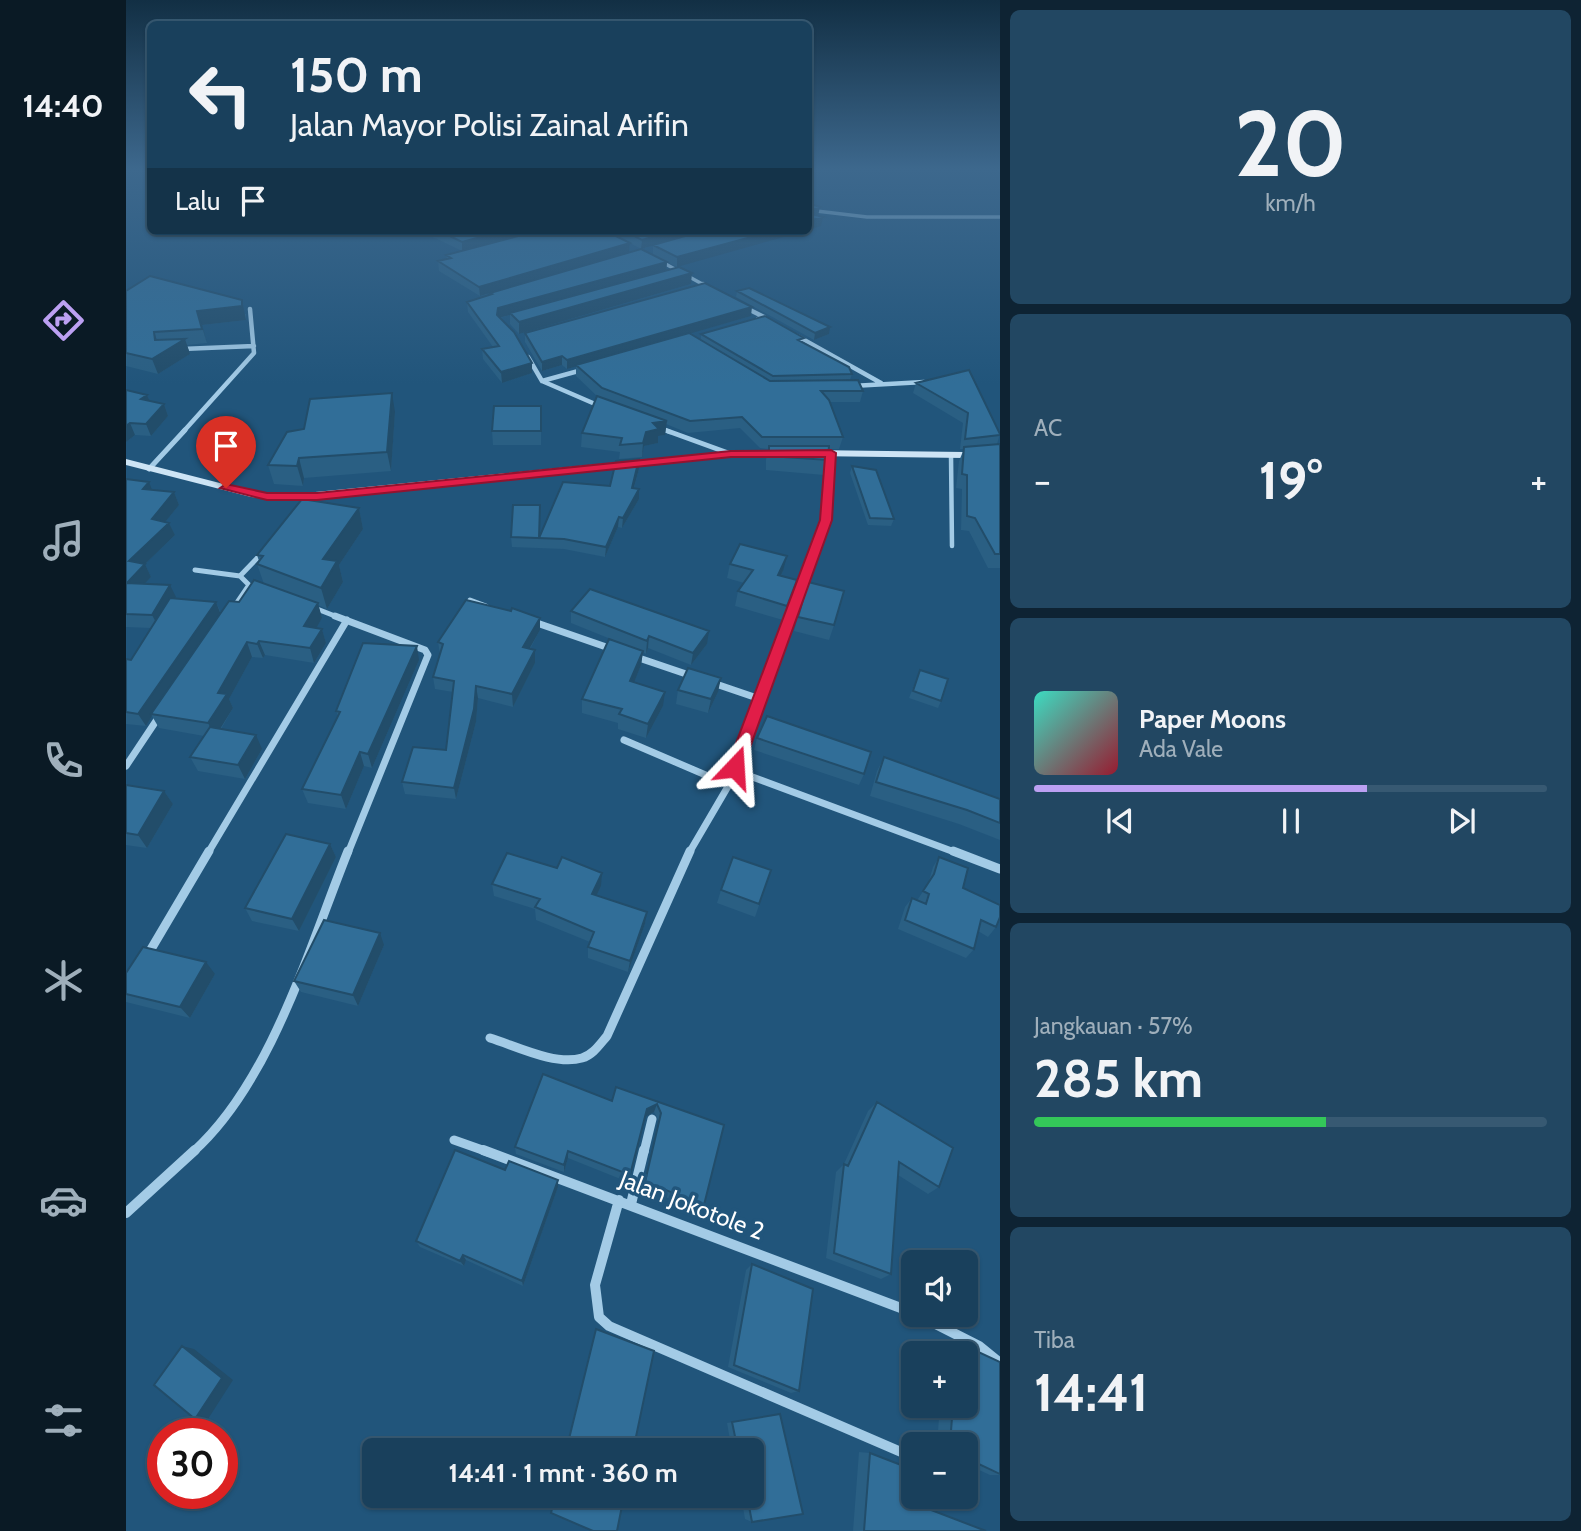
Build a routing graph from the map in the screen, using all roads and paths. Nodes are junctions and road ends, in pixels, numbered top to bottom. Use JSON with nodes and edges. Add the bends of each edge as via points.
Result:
{"nodes":[{"id":1,"x":653,"y":258,"type":"edge"},
{"id":2,"x":681,"y":272,"type":"junction"},
{"id":3,"x":669,"y":276,"type":"edge"},
{"id":4,"x":706,"y":286,"type":"junction"},
{"id":5,"x":692,"y":290,"type":"edge"},
{"id":6,"x":718,"y":292,"type":"edge"},
{"id":7,"x":741,"y":305,"type":"edge"},
{"id":8,"x":250,"y":309,"type":"dead end"},
{"id":9,"x":764,"y":317,"type":"junction"},
{"id":10,"x":752,"y":321,"type":"edge"},
{"id":11,"x":776,"y":324,"type":"edge"},
{"id":12,"x":788,"y":331,"type":"edge"},
{"id":13,"x":254,"y":346,"type":"junction"},
{"id":14,"x":524,"y":349,"type":"edge"},
{"id":15,"x":175,"y":350,"type":"edge"},
{"id":16,"x":596,"y":366,"type":"edge"},
{"id":17,"x":542,"y":381,"type":"junction"},
{"id":18,"x":929,"y":381,"type":"edge"},
{"id":19,"x":885,"y":385,"type":"junction"},
{"id":20,"x":845,"y":386,"type":"edge"},
{"id":21,"x":615,"y":412,"type":"edge"},
{"id":22,"x":654,"y":426,"type":"edge"},
{"id":23,"x":1000,"y":451,"type":"edge"},
{"id":24,"x":831,"y":453,"type":"junction"},
{"id":25,"x":731,"y":454,"type":"junction"},
{"id":26,"x":951,"y":455,"type":"junction"},
{"id":27,"x":126,"y":462,"type":"edge"},
{"id":28,"x":149,"y":469,"type":"junction"},
{"id":29,"x":317,"y":497,"type":"junction"},
{"id":30,"x":308,"y":507,"type":"edge"},
{"id":31,"x":952,"y":546,"type":"dead end"},
{"id":32,"x":269,"y":547,"type":"edge"},
{"id":33,"x":195,"y":570,"type":"dead end"},
{"id":34,"x":240,"y":576,"type":"junction"},
{"id":35,"x":249,"y":584,"type":"junction"},
{"id":36,"x":261,"y":588,"type":"edge"},
{"id":37,"x":470,"y":600,"type":"edge"},
{"id":38,"x":297,"y":601,"type":"edge"},
{"id":39,"x":497,"y":609,"type":"edge"},
{"id":40,"x":523,"y":618,"type":"edge"},
{"id":41,"x":226,"y":619,"type":"edge"},
{"id":42,"x":346,"y":620,"type":"junction"},
{"id":43,"x":615,"y":650,"type":"edge"},
{"id":44,"x":628,"y":654,"type":"edge"},
{"id":45,"x":694,"y":677,"type":"edge"},
{"id":46,"x":707,"y":681,"type":"edge"},
{"id":47,"x":760,"y":699,"type":"junction"},
{"id":48,"x":164,"y":709,"type":"edge"},
{"id":49,"x":624,"y":740,"type":"dead end"},
{"id":50,"x":126,"y":766,"type":"edge"},
{"id":51,"x":737,"y":771,"type":"junction"},
{"id":52,"x":729,"y":785,"type":"junction"},
{"id":53,"x":1000,"y":869,"type":"edge"},
{"id":54,"x":143,"y":962,"type":"edge"},
{"id":55,"x":490,"y":1038,"type":"dead end"},
{"id":56,"x":652,"y":1119,"type":"edge"},
{"id":57,"x":454,"y":1140,"type":"dead end"},
{"id":58,"x":619,"y":1200,"type":"junction"},
{"id":59,"x":631,"y":1204,"type":"junction"},
{"id":60,"x":126,"y":1213,"type":"edge"},
{"id":61,"x":901,"y":1309,"type":"edge"},
{"id":62,"x":941,"y":1327,"type":"edge"},
{"id":63,"x":1000,"y":1363,"type":"edge"},
{"id":64,"x":901,"y":1452,"type":"edge"}],
"edges":[{"from":1,"to":2,"type":"street"},
{"from":2,"to":3,"type":"street"},
{"from":2,"to":4,"type":"street"},
{"from":4,"to":5,"type":"street"},
{"from":4,"to":6,"type":"street"},
{"from":7,"to":9,"type":"street"},
{"from":8,"to":13,"type":"street"},
{"from":9,"to":10,"type":"street"},
{"from":9,"to":11,"type":"street"},
{"from":12,"to":19,"type":"street"},
{"from":13,"to":15,"type":"street"},
{"from":13,"to":28,"type":"street","via":[[248,363]]},
{"from":14,"to":17,"type":"street"},
{"from":16,"to":17,"type":"street"},
{"from":17,"to":21,"type":"street"},
{"from":18,"to":19,"type":"street"},
{"from":19,"to":20,"type":"street"},
{"from":22,"to":25,"type":"street"},
{"from":23,"to":26,"type":"main road"},
{"from":24,"to":25,"type":"main road"},
{"from":24,"to":26,"type":"main road"},
{"from":24,"to":47,"type":"street","via":[[826,520]]},
{"from":25,"to":29,"type":"main road"},
{"from":26,"to":31,"type":"lane"},
{"from":27,"to":28,"type":"main road"},
{"from":28,"to":29,"type":"main road","via":[[251,494]]},
{"from":29,"to":30,"type":"street"},
{"from":32,"to":34,"type":"street"},
{"from":33,"to":34,"type":"street"},
{"from":34,"to":35,"type":"street"},
{"from":35,"to":36,"type":"street"},
{"from":35,"to":41,"type":"street"},
{"from":37,"to":39,"type":"street"},
{"from":38,"to":42,"type":"street"},
{"from":40,"to":43,"type":"street"},
{"from":42,"to":54,"type":"street"},
{"from":42,"to":60,"type":"street","via":[[428,655],[264,1060],[218,1130]]},
{"from":44,"to":45,"type":"street"},
{"from":46,"to":47,"type":"street"},
{"from":47,"to":51,"type":"street"},
{"from":48,"to":50,"type":"street"},
{"from":49,"to":52,"type":"street"},
{"from":51,"to":52,"type":"street"},
{"from":51,"to":53,"type":"street"},
{"from":52,"to":55,"type":"street","via":[[692,846],[607,1037],[595,1051],[567,1059]]},
{"from":56,"to":59,"type":"street"},
{"from":57,"to":58,"type":"street","name":"Jalan Jokotole 2"},
{"from":58,"to":59,"type":"street","name":"Jalan Jokotole 2"},
{"from":58,"to":64,"type":"street","via":[[595,1285],[598,1317],[609,1326]]},
{"from":59,"to":61,"type":"street","name":"Jalan Jokotole 2"},
{"from":62,"to":63,"type":"street","name":"Jalan Jokotole 2","via":[[979,1346]]}]}
